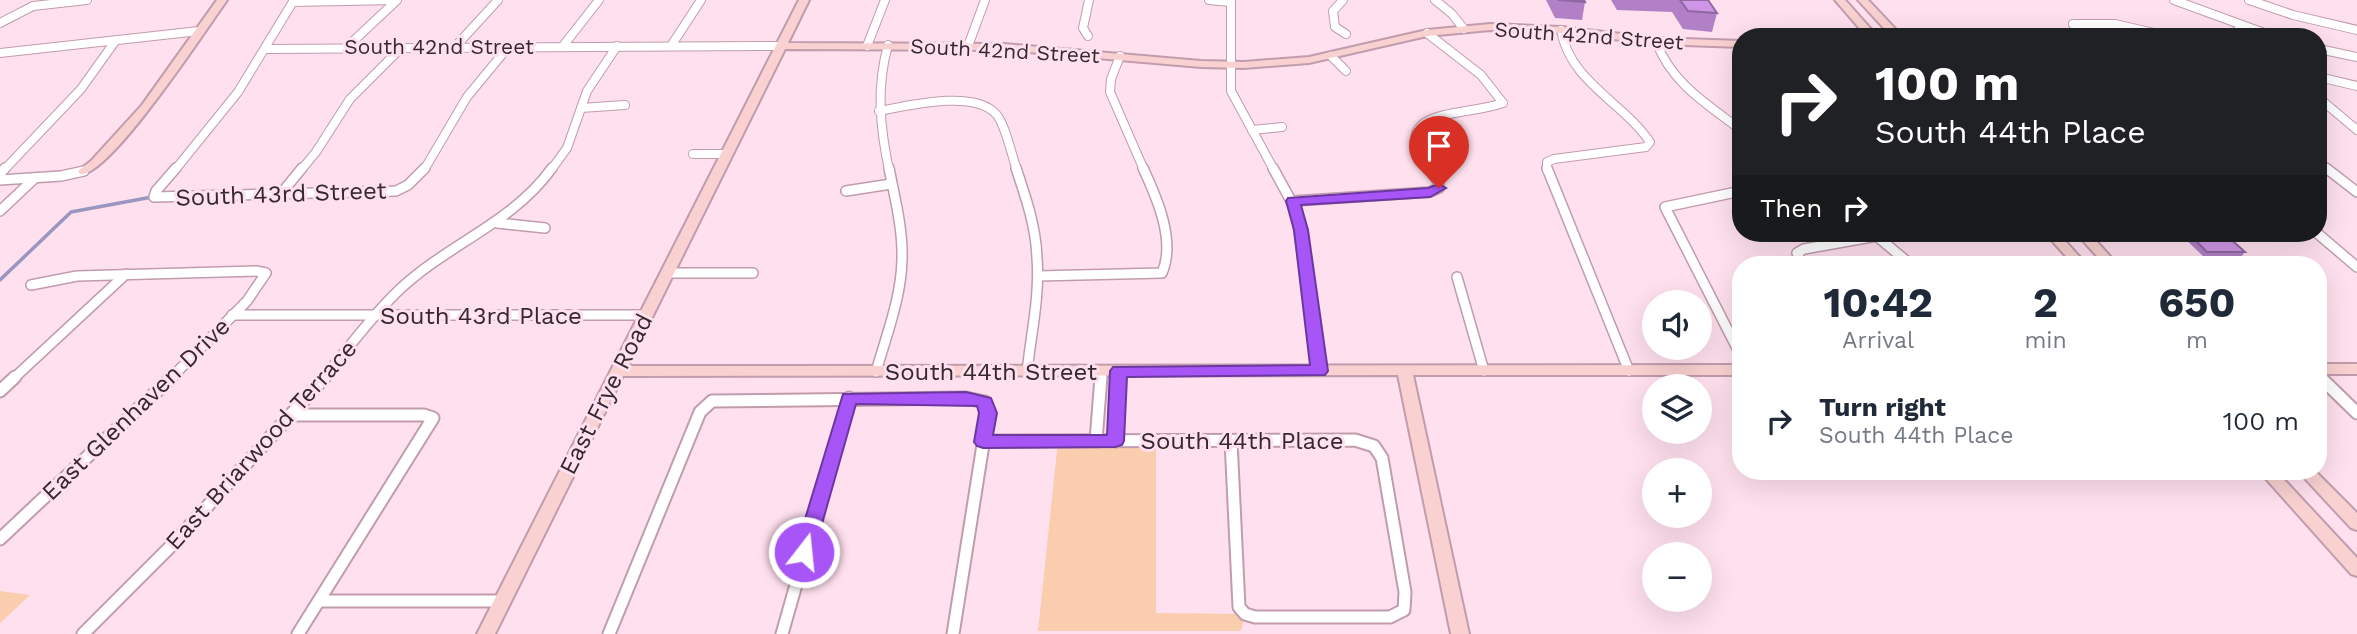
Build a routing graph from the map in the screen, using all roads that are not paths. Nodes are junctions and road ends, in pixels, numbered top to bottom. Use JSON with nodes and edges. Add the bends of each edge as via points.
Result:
{"nodes":[{"id":1,"x":87,"y":0,"type":"edge"},
{"id":2,"x":222,"y":0,"type":"edge"},
{"id":3,"x":397,"y":0,"type":"edge"},
{"id":4,"x":498,"y":0,"type":"edge"},
{"id":5,"x":599,"y":0,"type":"edge"},
{"id":6,"x":701,"y":0,"type":"edge"},
{"id":7,"x":804,"y":0,"type":"edge"},
{"id":8,"x":885,"y":0,"type":"edge"},
{"id":9,"x":985,"y":0,"type":"edge"},
{"id":10,"x":1089,"y":0,"type":"edge"},
{"id":11,"x":1209,"y":0,"type":"edge"},
{"id":12,"x":1343,"y":0,"type":"edge"},
{"id":13,"x":1435,"y":0,"type":"edge"},
{"id":14,"x":1840,"y":0,"type":"edge"},
{"id":15,"x":1863,"y":0,"type":"edge"},
{"id":16,"x":2174,"y":0,"type":"edge"},
{"id":17,"x":2249,"y":0,"type":"edge"},
{"id":18,"x":293,"y":1,"type":"edge"},
{"id":19,"x":1231,"y":1,"type":"edge"},
{"id":20,"x":0,"y":23,"type":"edge"},
{"id":21,"x":2242,"y":27,"type":"joint"},
{"id":22,"x":1865,"y":28,"type":"edge"},
{"id":23,"x":1889,"y":28,"type":"edge"},
{"id":24,"x":2077,"y":28,"type":"edge"},
{"id":25,"x":2132,"y":28,"type":"edge"},
{"id":26,"x":2245,"y":28,"type":"edge"},
{"id":27,"x":1464,"y":29,"type":"junction"},
{"id":28,"x":1560,"y":30,"type":"junction"},
{"id":29,"x":2357,"y":30,"type":"edge"},
{"id":30,"x":199,"y":31,"type":"junction"},
{"id":31,"x":1427,"y":33,"type":"junction"},
{"id":32,"x":1346,"y":34,"type":"dead end"},
{"id":33,"x":1088,"y":36,"type":"dead end"},
{"id":34,"x":116,"y":40,"type":"junction"},
{"id":35,"x":1656,"y":41,"type":"junction"},
{"id":36,"x":1732,"y":44,"type":"edge"},
{"id":37,"x":509,"y":46,"type":"junction"},
{"id":38,"x":563,"y":46,"type":"junction"},
{"id":39,"x":617,"y":46,"type":"junction"},
{"id":40,"x":671,"y":46,"type":"junction"},
{"id":41,"x":781,"y":46,"type":"junction"},
{"id":42,"x":867,"y":46,"type":"junction"},
{"id":43,"x":888,"y":46,"type":"junction"},
{"id":44,"x":968,"y":46,"type":"junction"},
{"id":45,"x":347,"y":47,"type":"junction"},
{"id":46,"x":402,"y":47,"type":"junction"},
{"id":47,"x":455,"y":47,"type":"junction"},
{"id":48,"x":265,"y":49,"type":"junction"},
{"id":49,"x":2327,"y":50,"type":"edge"},
{"id":50,"x":0,"y":53,"type":"edge"},
{"id":51,"x":1331,"y":56,"type":"junction"},
{"id":52,"x":1119,"y":57,"type":"junction"},
{"id":53,"x":2357,"y":58,"type":"edge"},
{"id":54,"x":1229,"y":65,"type":"junction"},
{"id":55,"x":1346,"y":71,"type":"dead end"},
{"id":56,"x":2327,"y":79,"type":"edge"},
{"id":57,"x":2357,"y":86,"type":"edge"},
{"id":58,"x":625,"y":105,"type":"dead end"},
{"id":59,"x":2327,"y":105,"type":"edge"},
{"id":60,"x":581,"y":108,"type":"junction"},
{"id":61,"x":878,"y":111,"type":"junction"},
{"id":62,"x":1732,"y":123,"type":"edge"},
{"id":63,"x":1282,"y":127,"type":"dead end"},
{"id":64,"x":1252,"y":130,"type":"junction"},
{"id":65,"x":2357,"y":130,"type":"edge"},
{"id":66,"x":692,"y":154,"type":"dead end"},
{"id":67,"x":726,"y":154,"type":"junction"},
{"id":68,"x":2327,"y":169,"type":"edge"},
{"id":69,"x":84,"y":171,"type":"joint"},
{"id":70,"x":0,"y":174,"type":"edge"},
{"id":71,"x":35,"y":178,"type":"junction"},
{"id":72,"x":0,"y":180,"type":"edge"},
{"id":73,"x":891,"y":184,"type":"junction"},
{"id":74,"x":846,"y":191,"type":"dead end"},
{"id":75,"x":2357,"y":192,"type":"edge"},
{"id":76,"x":1732,"y":193,"type":"edge"},
{"id":77,"x":279,"y":195,"type":"junction"},
{"id":78,"x":1293,"y":201,"type":"junction"},
{"id":79,"x":0,"y":211,"type":"edge"},
{"id":80,"x":497,"y":223,"type":"junction"},
{"id":81,"x":545,"y":228,"type":"dead end"},
{"id":82,"x":1837,"y":242,"type":"edge"},
{"id":83,"x":1884,"y":242,"type":"edge"},
{"id":84,"x":2059,"y":242,"type":"edge"},
{"id":85,"x":2090,"y":242,"type":"edge"},
{"id":86,"x":2327,"y":242,"type":"edge"},
{"id":87,"x":428,"y":255,"type":"dead end"},
{"id":88,"x":1798,"y":256,"type":"edge"},
{"id":89,"x":1901,"y":256,"type":"edge"},
{"id":90,"x":2073,"y":256,"type":"edge"},
{"id":91,"x":2104,"y":256,"type":"edge"},
{"id":92,"x":441,"y":260,"type":"junction"},
{"id":93,"x":2357,"y":267,"type":"edge"},
{"id":94,"x":753,"y":272,"type":"dead end"},
{"id":95,"x":667,"y":273,"type":"junction"},
{"id":96,"x":126,"y":274,"type":"junction"},
{"id":97,"x":1038,"y":276,"type":"junction"},
{"id":98,"x":1457,"y":277,"type":"dead end"},
{"id":99,"x":31,"y":285,"type":"dead end"},
{"id":100,"x":232,"y":315,"type":"junction"},
{"id":101,"x":646,"y":315,"type":"junction"},
{"id":102,"x":375,"y":317,"type":"junction"},
{"id":103,"x":1732,"y":338,"type":"edge"},
{"id":104,"x":2327,"y":369,"type":"edge"},
{"id":105,"x":2357,"y":369,"type":"edge"},
{"id":106,"x":1405,"y":370,"type":"junction"},
{"id":107,"x":1629,"y":370,"type":"junction"},
{"id":108,"x":1732,"y":370,"type":"edge"},
{"id":109,"x":618,"y":371,"type":"junction"},
{"id":110,"x":1101,"y":371,"type":"junction"},
{"id":111,"x":1118,"y":371,"type":"junction"},
{"id":112,"x":1319,"y":371,"type":"junction"},
{"id":113,"x":1484,"y":371,"type":"junction"},
{"id":114,"x":876,"y":372,"type":"junction"},
{"id":115,"x":1027,"y":372,"type":"junction"},
{"id":116,"x":2327,"y":384,"type":"edge"},
{"id":117,"x":0,"y":391,"type":"edge"},
{"id":118,"x":849,"y":398,"type":"junction"},
{"id":119,"x":1098,"y":407,"type":"junction"},
{"id":120,"x":1117,"y":407,"type":"junction"},
{"id":121,"x":2357,"y":413,"type":"edge"},
{"id":122,"x":292,"y":415,"type":"junction"},
{"id":123,"x":1096,"y":441,"type":"junction"},
{"id":124,"x":1115,"y":441,"type":"junction"},
{"id":125,"x":1231,"y":441,"type":"junction"},
{"id":126,"x":983,"y":442,"type":"junction"},
{"id":127,"x":2275,"y":480,"type":"edge"},
{"id":128,"x":2315,"y":480,"type":"edge"},
{"id":129,"x":2357,"y":524,"type":"edge"},
{"id":130,"x":0,"y":539,"type":"edge"},
{"id":131,"x":2357,"y":569,"type":"edge"},
{"id":132,"x":319,"y":601,"type":"junction"},
{"id":133,"x":502,"y":601,"type":"junction"},
{"id":134,"x":83,"y":634,"type":"edge"},
{"id":135,"x":298,"y":634,"type":"edge"},
{"id":136,"x":486,"y":634,"type":"edge"},
{"id":137,"x":609,"y":634,"type":"edge"},
{"id":138,"x":782,"y":634,"type":"edge"},
{"id":139,"x":953,"y":634,"type":"edge"},
{"id":140,"x":1460,"y":634,"type":"edge"}],
"edges":[{"from":1,"to":20,"type":"street","via":[[33,6]]},
{"from":2,"to":30,"type":"street"},
{"from":3,"to":18,"type":"street"},
{"from":3,"to":45,"type":"street"},
{"from":4,"to":47,"type":"street"},
{"from":5,"to":38,"type":"street"},
{"from":6,"to":40,"type":"street"},
{"from":7,"to":41,"type":"street","name":"East Frye Road"},
{"from":8,"to":42,"type":"street"},
{"from":9,"to":44,"type":"street"},
{"from":10,"to":33,"type":"street","via":[[1083,28]]},
{"from":11,"to":19,"type":"street"},
{"from":12,"to":32,"type":"street","via":[[1332,16],[1335,27]]},
{"from":13,"to":27,"type":"street"},
{"from":14,"to":22,"type":"street"},
{"from":15,"to":23,"type":"street"},
{"from":16,"to":21,"type":"street"},
{"from":17,"to":29,"type":"street"},
{"from":18,"to":48,"type":"street"},
{"from":19,"to":54,"type":"street"},
{"from":21,"to":26,"type":"street"},
{"from":24,"to":25,"type":"street","via":[[2073,24]]},
{"from":27,"to":28,"type":"street","name":"South 42nd Street"},
{"from":27,"to":31,"type":"street","name":"South 42nd Street"},
{"from":28,"to":35,"type":"street","name":"South 42nd Street"},
{"from":28,"to":107,"type":"street","via":[[1561,46],[1572,64],[1650,142],[1547,162],[1546,167]]},
{"from":30,"to":34,"type":"street"},
{"from":30,"to":69,"type":"street","via":[[146,107]]},
{"from":31,"to":51,"type":"street","name":"South 42nd Street"},
{"from":31,"to":78,"type":"street","via":[[1485,80],[1503,103],[1441,115],[1418,126],[1413,142],[1439,188]]},
{"from":34,"to":50,"type":"street"},
{"from":34,"to":70,"type":"street","via":[[71,101]]},
{"from":35,"to":36,"type":"street","name":"South 42nd Street"},
{"from":35,"to":62,"type":"street","via":[[1676,78]]},
{"from":37,"to":38,"type":"street","name":"South 42nd Street"},
{"from":37,"to":47,"type":"street","name":"South 42nd Street"},
{"from":37,"to":77,"type":"street","name":"South 43rd Street","via":[[468,96],[439,147],[407,188]]},
{"from":38,"to":39,"type":"street","name":"South 42nd Street"},
{"from":39,"to":40,"type":"street","name":"South 42nd Street"},
{"from":39,"to":60,"type":"street","name":"East Briarwood Terrace","via":[[593,80]]},
{"from":40,"to":41,"type":"street","name":"South 42nd Street"},
{"from":41,"to":42,"type":"street","name":"South 42nd Street"},
{"from":41,"to":67,"type":"street","name":"East Frye Road"},
{"from":42,"to":43,"type":"street","name":"South 42nd Street"},
{"from":43,"to":44,"type":"street","name":"South 42nd Street"},
{"from":43,"to":61,"type":"street","via":[[879,74]]},
{"from":44,"to":52,"type":"street","name":"South 42nd Street"},
{"from":45,"to":46,"type":"street","name":"South 42nd Street"},
{"from":45,"to":48,"type":"street","name":"South 42nd Street"},
{"from":46,"to":47,"type":"street","name":"South 42nd Street"},
{"from":46,"to":77,"type":"street","via":[[350,99],[316,152]]},
{"from":48,"to":77,"type":"street","name":"South 43rd Street","via":[[227,107],[154,197]]},
{"from":49,"to":53,"type":"street"},
{"from":51,"to":54,"type":"street","name":"South 42nd Street"},
{"from":51,"to":55,"type":"street"},
{"from":52,"to":54,"type":"street","name":"South 42nd Street"},
{"from":52,"to":97,"type":"street","via":[[1110,92],[1161,206],[1165,267],[1162,273]]},
{"from":54,"to":64,"type":"street","via":[[1231,91]]},
{"from":56,"to":57,"type":"street"},
{"from":58,"to":60,"type":"street"},
{"from":59,"to":65,"type":"street"},
{"from":60,"to":80,"type":"street","name":"East Briarwood Terrace","via":[[567,148],[549,175]]},
{"from":61,"to":73,"type":"street"},
{"from":61,"to":97,"type":"street","via":[[962,101],[998,115],[1031,216]]},
{"from":63,"to":64,"type":"street"},
{"from":64,"to":78,"type":"street"},
{"from":66,"to":67,"type":"street"},
{"from":67,"to":95,"type":"street","name":"East Frye Road"},
{"from":68,"to":75,"type":"street"},
{"from":69,"to":71,"type":"street"},
{"from":71,"to":72,"type":"street"},
{"from":71,"to":79,"type":"street"},
{"from":73,"to":74,"type":"street"},
{"from":73,"to":114,"type":"street","via":[[901,234],[902,273]]},
{"from":76,"to":103,"type":"street","via":[[1665,207]]},
{"from":78,"to":112,"type":"street","via":[[1301,230]]},
{"from":80,"to":81,"type":"street"},
{"from":80,"to":92,"type":"street","name":"East Briarwood Terrace"},
{"from":82,"to":88,"type":"street","via":[[1804,249]]},
{"from":83,"to":89,"type":"street"},
{"from":84,"to":90,"type":"street"},
{"from":85,"to":91,"type":"street"},
{"from":86,"to":93,"type":"street"},
{"from":87,"to":92,"type":"street"},
{"from":92,"to":102,"type":"street","name":"East Briarwood Terrace","via":[[403,286]]},
{"from":94,"to":95,"type":"street"},
{"from":95,"to":101,"type":"street","name":"East Frye Road"},
{"from":96,"to":99,"type":"street","via":[[77,276]]},
{"from":96,"to":100,"type":"street","name":"East Glenhaven Drive","via":[[266,273]]},
{"from":96,"to":117,"type":"street"},
{"from":97,"to":115,"type":"street"},
{"from":98,"to":113,"type":"street"},
{"from":100,"to":102,"type":"street","name":"South 43rd Place"},
{"from":100,"to":130,"type":"street","name":"East Glenhaven Drive","via":[[119,430]]},
{"from":101,"to":102,"type":"street","name":"South 43rd Place"},
{"from":101,"to":109,"type":"street","name":"East Frye Road"},
{"from":102,"to":122,"type":"street","name":"East Briarwood Terrace"},
{"from":104,"to":105,"type":"street"},
{"from":106,"to":112,"type":"street","name":"South 44th Street"},
{"from":106,"to":113,"type":"street","name":"South 44th Street"},
{"from":106,"to":140,"type":"street"},
{"from":107,"to":108,"type":"street","name":"South 44th Street"},
{"from":107,"to":113,"type":"street","name":"South 44th Street"},
{"from":109,"to":114,"type":"street","name":"South 44th Street"},
{"from":109,"to":133,"type":"street","name":"East Frye Road"},
{"from":110,"to":111,"type":"street","name":"South 44th Street"},
{"from":110,"to":115,"type":"street","name":"South 44th Street"},
{"from":110,"to":119,"type":"street"},
{"from":111,"to":112,"type":"street","name":"South 44th Street"},
{"from":111,"to":120,"type":"street"},
{"from":114,"to":115,"type":"street","name":"South 44th Street"},
{"from":116,"to":121,"type":"street"},
{"from":118,"to":126,"type":"street","via":[[985,402],[988,413]]},
{"from":118,"to":137,"type":"street","via":[[712,401],[700,412]]},
{"from":118,"to":138,"type":"street"},
{"from":119,"to":120,"type":"street"},
{"from":119,"to":123,"type":"street"},
{"from":120,"to":124,"type":"street"},
{"from":122,"to":132,"type":"street","via":[[433,418]]},
{"from":122,"to":134,"type":"street","name":"East Briarwood Terrace"},
{"from":123,"to":124,"type":"street","name":"South 44th Place"},
{"from":123,"to":126,"type":"street","name":"South 44th Place"},
{"from":124,"to":125,"type":"street","name":"South 44th Place"},
{"from":125,"to":125,"type":"street","name":"South 44th Place","via":[[1355,440],[1374,446],[1382,458],[1405,592],[1404,610],[1390,617],[1245,614],[1239,607]]},
{"from":126,"to":139,"type":"street"},
{"from":127,"to":131,"type":"street"},
{"from":128,"to":129,"type":"street"},
{"from":132,"to":133,"type":"street"},
{"from":132,"to":135,"type":"street"},
{"from":133,"to":136,"type":"street","name":"East Frye Road"}]}
